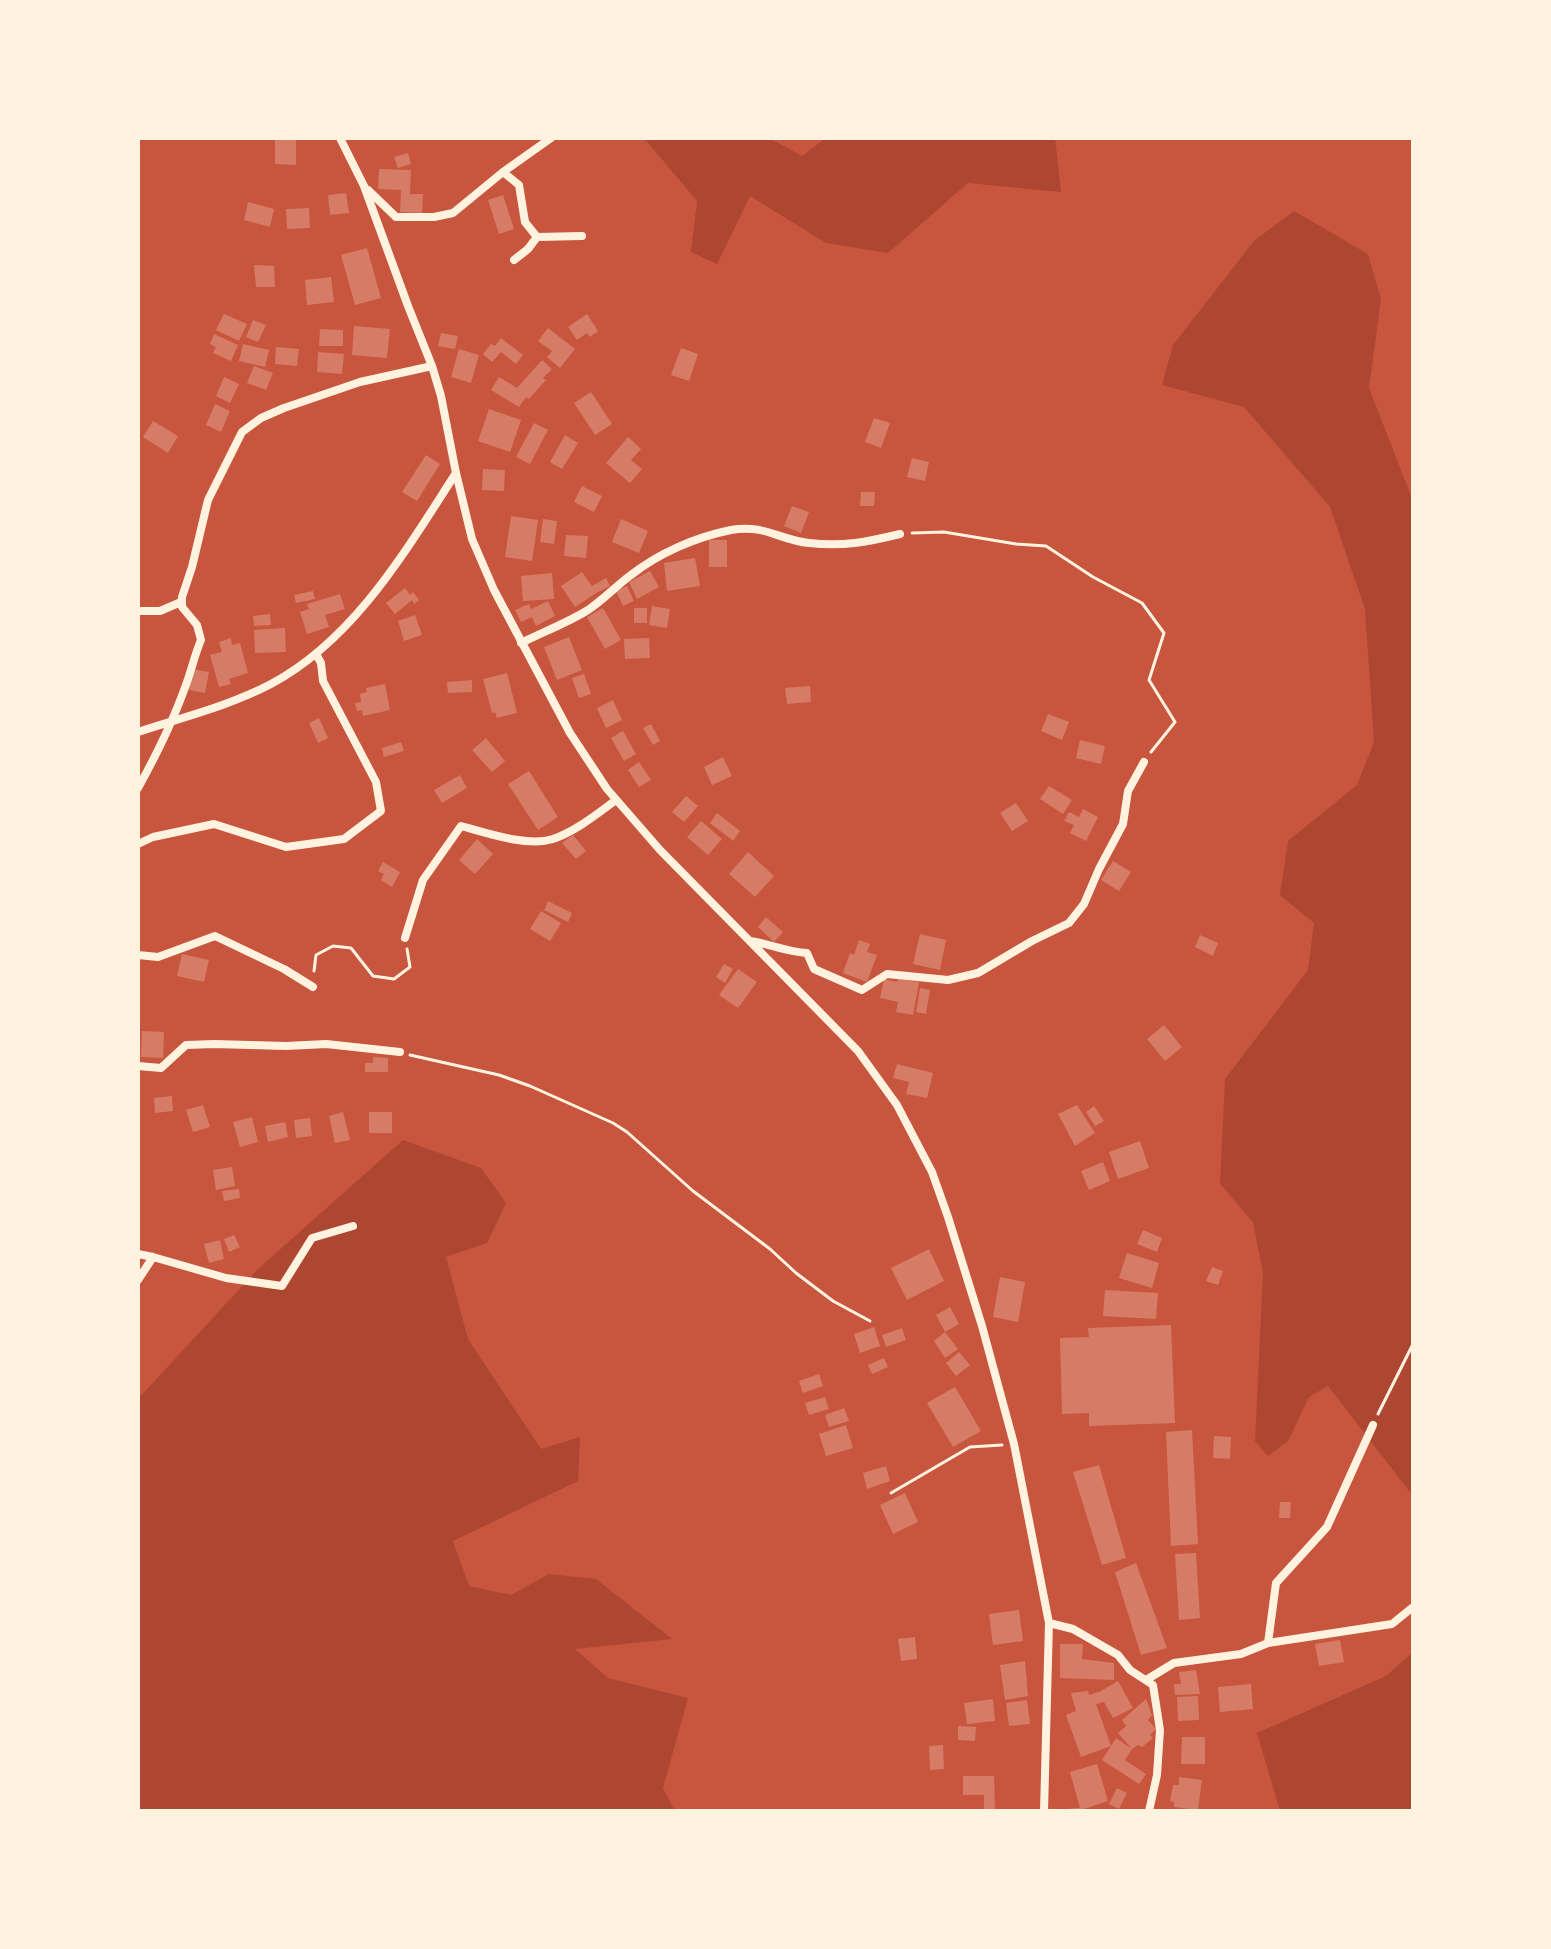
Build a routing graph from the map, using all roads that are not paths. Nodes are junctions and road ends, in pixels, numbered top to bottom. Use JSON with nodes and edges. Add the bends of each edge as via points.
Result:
{"nodes":[{"id":1,"x":340,"y":138,"type":"edge"},
{"id":2,"x":551,"y":138,"type":"edge"},
{"id":3,"x":503,"y":172,"type":"junction"},
{"id":4,"x":364,"y":186,"type":"junction"},
{"id":5,"x":582,"y":236,"type":"dead end"},
{"id":6,"x":537,"y":237,"type":"junction"},
{"id":7,"x":514,"y":260,"type":"dead end"},
{"id":8,"x":432,"y":366,"type":"junction"},
{"id":9,"x":456,"y":473,"type":"junction"},
{"id":10,"x":900,"y":534,"type":"road end"},
{"id":11,"x":181,"y":602,"type":"junction"},
{"id":12,"x":138,"y":611,"type":"edge"},
{"id":13,"x":521,"y":643,"type":"junction"},
{"id":14,"x":316,"y":654,"type":"junction"},
{"id":15,"x":170,"y":722,"type":"junction"},
{"id":16,"x":138,"y":732,"type":"edge"},
{"id":17,"x":1144,"y":762,"type":"road end"},
{"id":18,"x":138,"y":788,"type":"edge"},
{"id":19,"x":616,"y":800,"type":"junction"},
{"id":20,"x":138,"y":844,"type":"edge"},
{"id":21,"x":405,"y":938,"type":"road end"},
{"id":22,"x":750,"y":941,"type":"junction"},
{"id":23,"x":138,"y":955,"type":"edge"},
{"id":24,"x":313,"y":987,"type":"road end"},
{"id":25,"x":400,"y":1052,"type":"road end"},
{"id":26,"x":138,"y":1066,"type":"edge"},
{"id":27,"x":353,"y":1226,"type":"dead end"},
{"id":28,"x":138,"y":1254,"type":"edge"},
{"id":29,"x":153,"y":1257,"type":"junction"},
{"id":30,"x":138,"y":1280,"type":"edge"},
{"id":31,"x":1373,"y":1425,"type":"road end"},
{"id":32,"x":1413,"y":1607,"type":"edge"},
{"id":33,"x":1049,"y":1623,"type":"junction"},
{"id":34,"x":1268,"y":1643,"type":"junction"},
{"id":35,"x":1146,"y":1680,"type":"junction"},
{"id":36,"x":1044,"y":1811,"type":"edge"},
{"id":37,"x":1149,"y":1811,"type":"edge"}],
"edges":[{"from":1,"to":4,"type":"street"},
{"from":2,"to":3,"type":"street"},
{"from":3,"to":4,"type":"street","via":[[453,213],[434,217],[396,217]]},
{"from":3,"to":6,"type":"street","via":[[519,185],[525,222]]},
{"from":4,"to":8,"type":"street"},
{"from":5,"to":6,"type":"street"},
{"from":6,"to":7,"type":"street"},
{"from":8,"to":9,"type":"street"},
{"from":8,"to":11,"type":"street","via":[[360,382],[248,426],[208,500]]},
{"from":9,"to":13,"type":"street","via":[[472,539]]},
{"from":9,"to":14,"type":"street","via":[[356,615]]},
{"from":10,"to":13,"type":"street","via":[[845,544],[807,543],[760,528],[732,530],[664,553],[590,609]]},
{"from":11,"to":12,"type":"street","via":[[160,611]]},
{"from":11,"to":15,"type":"street","via":[[201,640]]},
{"from":13,"to":19,"type":"street","via":[[570,733]]},
{"from":14,"to":15,"type":"street","via":[[260,689]]},
{"from":14,"to":20,"type":"street","via":[[323,681],[376,782],[381,811],[344,839],[286,847],[214,824]]},
{"from":15,"to":16,"type":"street"},
{"from":15,"to":18,"type":"street"},
{"from":17,"to":22,"type":"street","via":[[1128,791],[1123,824],[1084,904],[1069,923],[978,973],[948,980],[887,974],[862,990],[814,969],[807,953]]},
{"from":19,"to":21,"type":"street","via":[[551,839],[531,841],[461,826],[423,880]]},
{"from":19,"to":22,"type":"street"},
{"from":22,"to":33,"type":"street","via":[[858,1051],[897,1105],[932,1172],[1014,1444]]},
{"from":23,"to":24,"type":"street","via":[[158,957],[215,936]]},
{"from":25,"to":26,"type":"street","via":[[326,1044],[186,1045],[161,1068]]},
{"from":27,"to":29,"type":"street","via":[[312,1238],[282,1286],[226,1278]]},
{"from":28,"to":29,"type":"street"},
{"from":29,"to":30,"type":"street"},
{"from":31,"to":34,"type":"street","via":[[1327,1527],[1276,1583]]},
{"from":32,"to":34,"type":"street","via":[[1392,1624]]},
{"from":33,"to":35,"type":"street","via":[[1073,1629],[1118,1655]]},
{"from":33,"to":36,"type":"street"},
{"from":34,"to":35,"type":"street","via":[[1241,1654],[1174,1663]]},
{"from":35,"to":37,"type":"street","via":[[1153,1685],[1160,1730]]}]}
